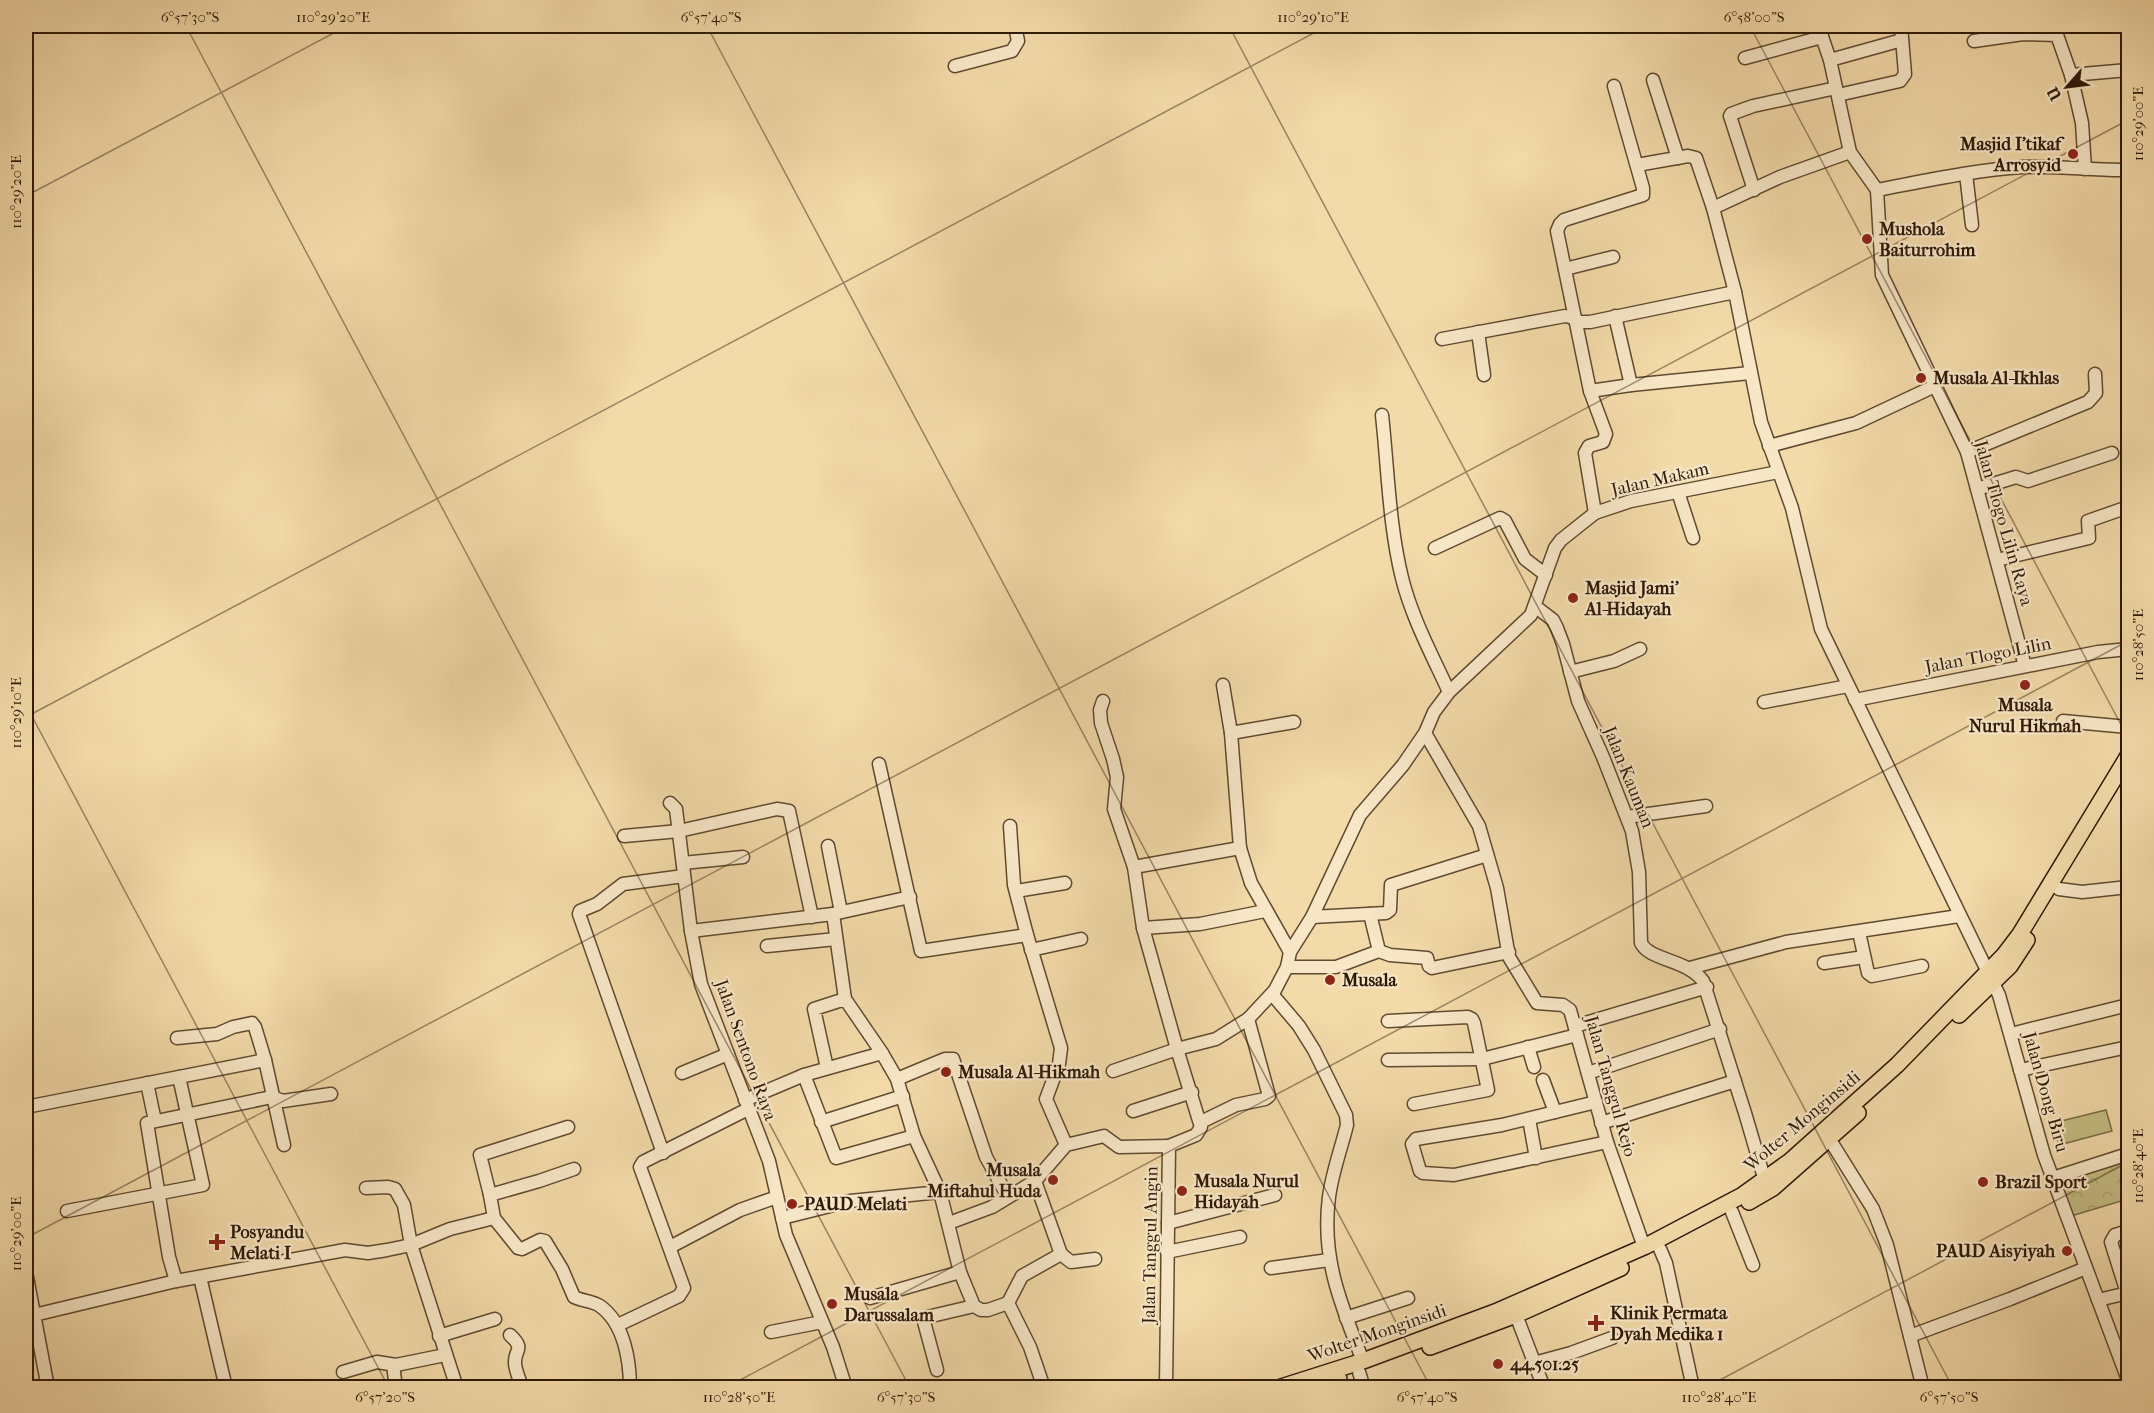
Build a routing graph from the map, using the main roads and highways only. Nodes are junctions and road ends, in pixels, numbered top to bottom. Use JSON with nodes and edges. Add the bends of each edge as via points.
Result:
{"nodes":[{"id":1,"x":2127,"y":765,"type":"edge"},
{"id":2,"x":1990,"y":977,"type":"junction"},
{"id":3,"x":1361,"y":1366,"type":"junction"},
{"id":4,"x":1278,"y":1388,"type":"edge"},
{"id":5,"x":1314,"y":1388,"type":"edge"}],
"edges":[{"from":1,"to":2,"type":"main road","name":"Wolter Monginsidi"},
{"from":1,"to":2,"type":"main road","name":"Wolter Monginsidi","via":[[2059,889],[2010,966]]},
{"from":2,"to":3,"type":"main road","name":"Wolter Monginsidi","via":[[1790,1161],[1741,1196],[1644,1247]]},
{"from":2,"to":3,"type":"main road","name":"Wolter Monginsidi","via":[[1830,1140],[1773,1188],[1660,1249],[1516,1315]]},
{"from":3,"to":4,"type":"main road","name":"Wolter Monginsidi"},
{"from":3,"to":5,"type":"main road","name":"Wolter Monginsidi"}]}
